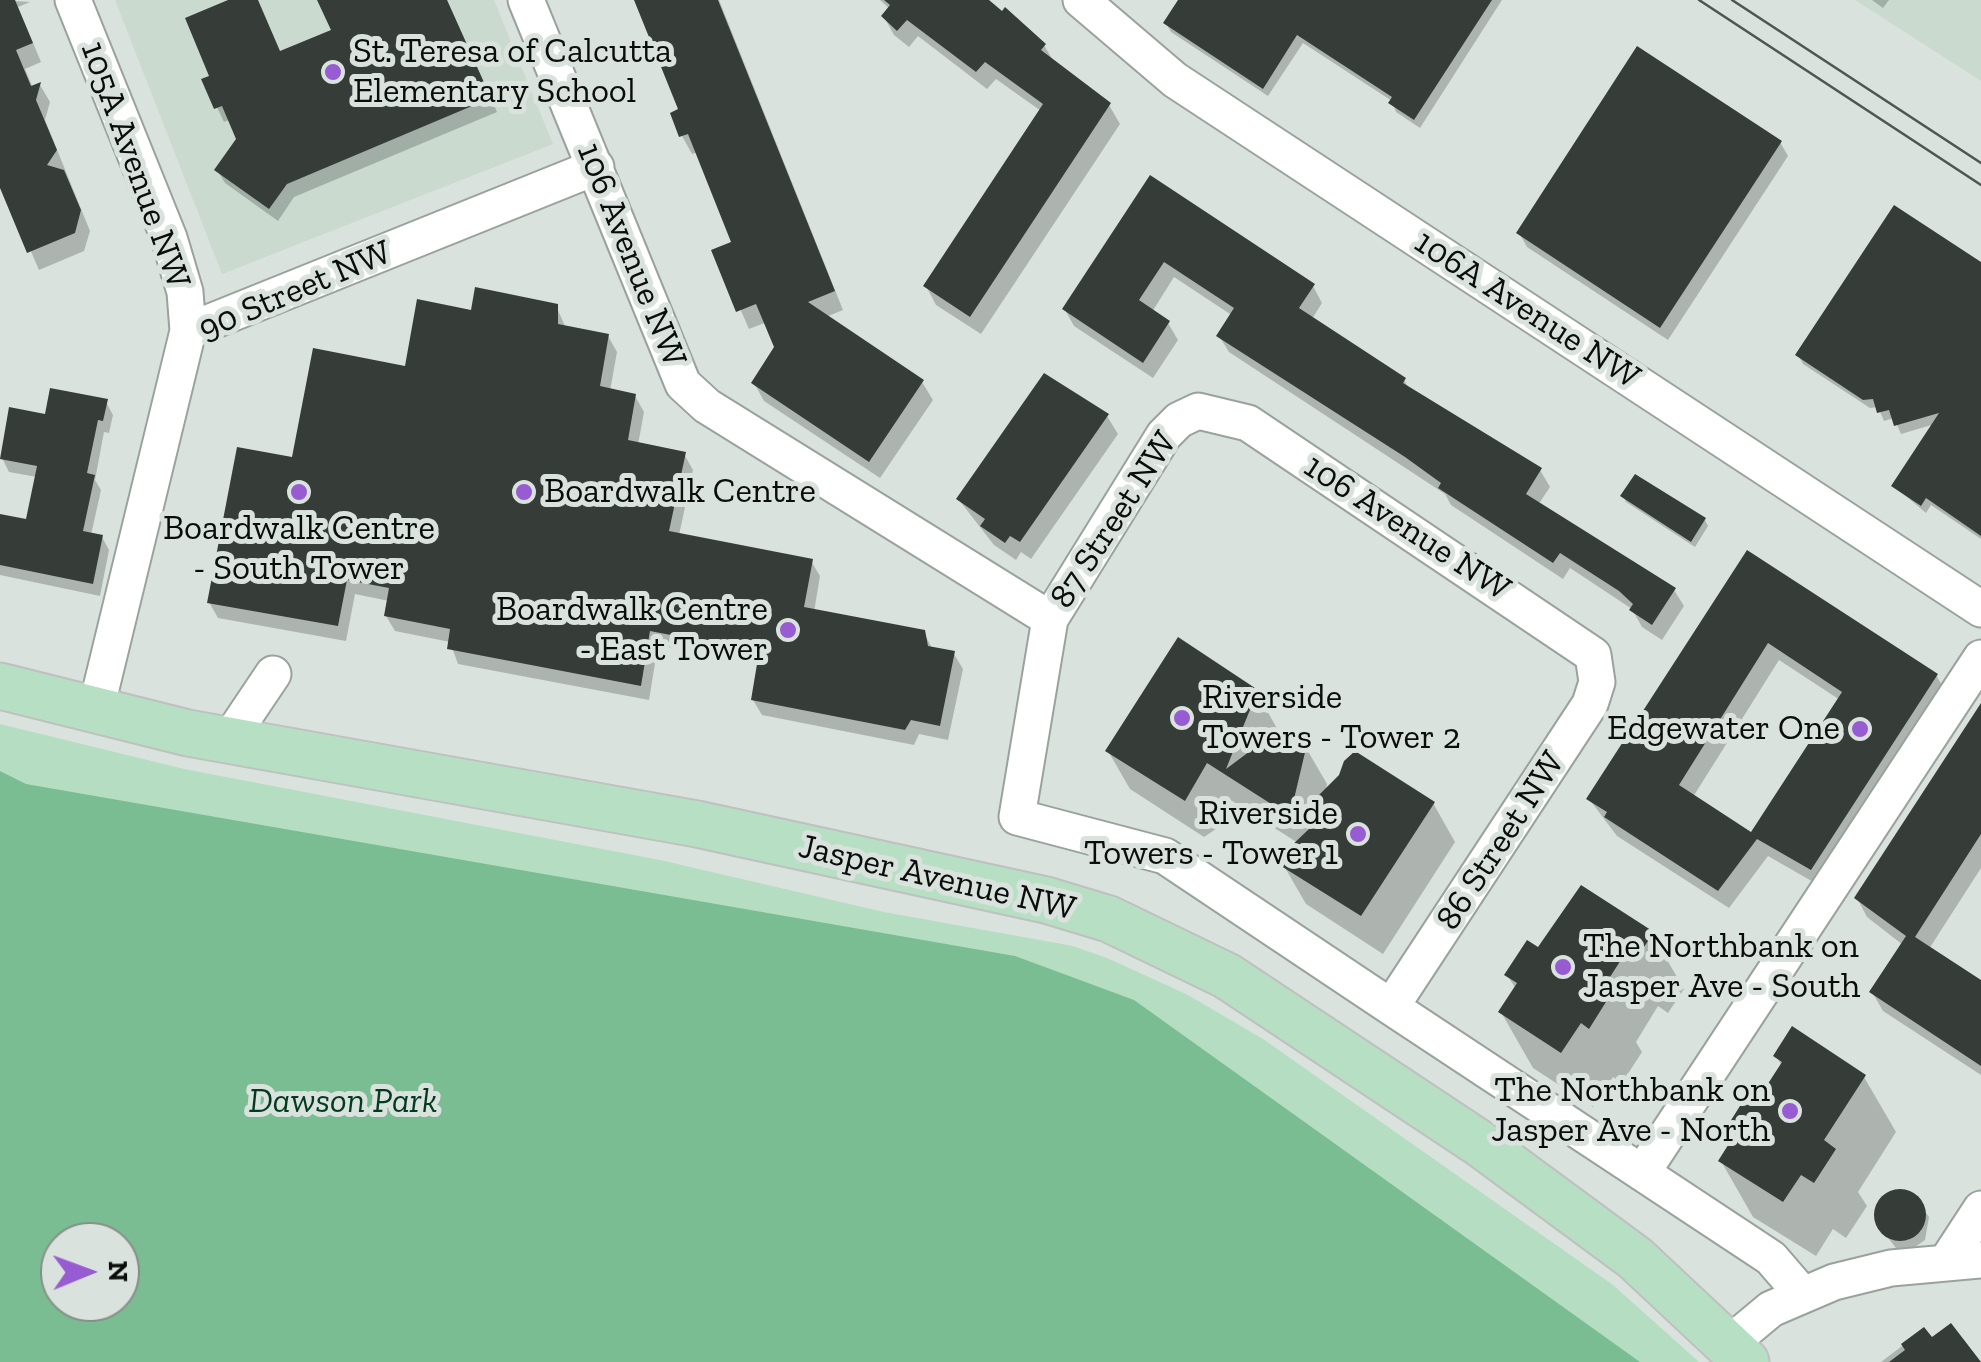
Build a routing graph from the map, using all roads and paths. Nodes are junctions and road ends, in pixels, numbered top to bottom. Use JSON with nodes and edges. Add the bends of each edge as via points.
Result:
{"nodes":[{"id":1,"x":73,"y":0,"type":"edge"},
{"id":2,"x":526,"y":0,"type":"edge"},
{"id":3,"x":1081,"y":0,"type":"edge"},
{"id":4,"x":596,"y":167,"type":"junction"},
{"id":5,"x":188,"y":331,"type":"junction"},
{"id":6,"x":1198,"y":412,"type":"joint"},
{"id":7,"x":1981,"y":609,"type":"edge"},
{"id":8,"x":1050,"y":620,"type":"junction"},
{"id":9,"x":1981,"y":658,"type":"edge"},
{"id":10,"x":1597,"y":671,"type":"joint"},
{"id":11,"x":274,"y":674,"type":"dead end"},
{"id":12,"x":0,"y":686,"type":"edge"},
{"id":13,"x":96,"y":713,"type":"junction"},
{"id":14,"x":228,"y":741,"type":"junction"},
{"id":15,"x":1392,"y":1006,"type":"junction"},
{"id":16,"x":1642,"y":1173,"type":"junction"},
{"id":17,"x":1981,"y":1209,"type":"edge"},
{"id":18,"x":1964,"y":1261,"type":"edge"},
{"id":19,"x":1802,"y":1294,"type":"junction"},
{"id":20,"x":1738,"y":1353,"type":"edge"}],
"edges":[{"from":1,"to":5,"type":"street","name":"105A Avenue NW","via":[[169,238]]},
{"from":2,"to":4,"type":"street","name":"106 Avenue NW"},
{"from":3,"to":7,"type":"street","name":"106A Avenue NW","via":[[1175,80]]},
{"from":4,"to":5,"type":"street","name":"90 Street NW"},
{"from":4,"to":8,"type":"street","name":"106 Avenue NW","via":[[683,384],[707,406]]},
{"from":5,"to":13,"type":"street","name":"90 Street NW"},
{"from":6,"to":8,"type":"street","name":"87 Street NW","via":[[1164,435]]},
{"from":6,"to":10,"type":"street","name":"106 Avenue NW","via":[[1248,423],[1583,645]]},
{"from":8,"to":15,"type":"street","name":"87 Street NW","via":[[1016,817],[1166,856]]},
{"from":9,"to":16,"type":"street"},
{"from":10,"to":15,"type":"street","name":"86 Street NW","via":[[1590,704]]},
{"from":11,"to":14,"type":"street"},
{"from":12,"to":13,"type":"main road","name":"Jasper Avenue NW"},
{"from":13,"to":14,"type":"main road","name":"Jasper Avenue NW"},
{"from":14,"to":20,"type":"main road","name":"Jasper Avenue NW","via":[[691,823],[1109,919],[1227,976],[1479,1142],[1634,1258]]},
{"from":15,"to":16,"type":"street"},
{"from":16,"to":19,"type":"street","via":[[1771,1258]]},
{"from":17,"to":18,"type":"street"},
{"from":18,"to":19,"type":"street","via":[[1872,1271]]},
{"from":19,"to":20,"type":"street","via":[[1771,1309]]}]}
